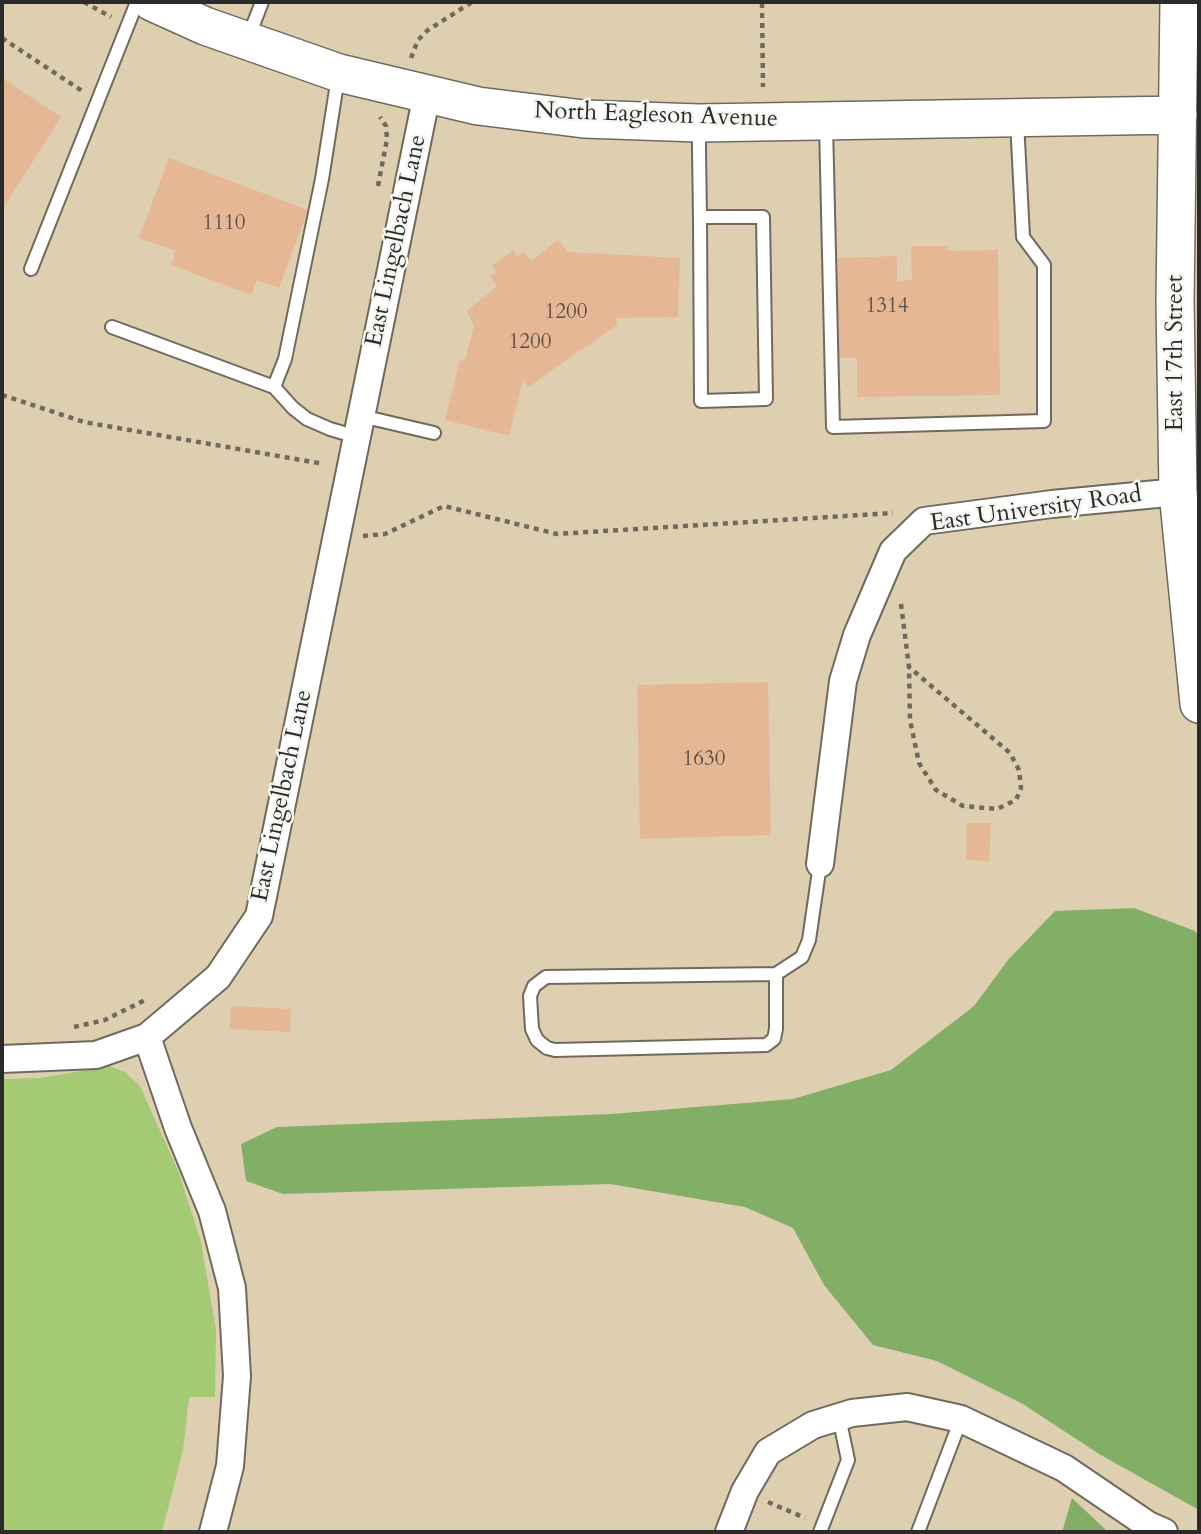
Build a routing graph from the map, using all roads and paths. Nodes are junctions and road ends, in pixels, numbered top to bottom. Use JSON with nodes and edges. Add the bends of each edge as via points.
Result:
{"nodes":[{"id":1,"x":84,"y":2,"type":"edge"},
{"id":2,"x":137,"y":2,"type":"edge"},
{"id":3,"x":261,"y":2,"type":"edge"},
{"id":4,"x":472,"y":2,"type":"edge"},
{"id":5,"x":1179,"y":2,"type":"edge"},
{"id":6,"x":762,"y":3,"type":"edge"},
{"id":7,"x":139,"y":13,"type":"edge"},
{"id":8,"x":2,"y":38,"type":"edge"},
{"id":9,"x":247,"y":42,"type":"junction"},
{"id":10,"x":410,"y":59,"type":"dead end"},
{"id":11,"x":336,"y":87,"type":"junction"},
{"id":12,"x":764,"y":87,"type":"dead end"},
{"id":13,"x":427,"y":94,"type":"junction"},
{"id":14,"x":98,"y":101,"type":"junction"},
{"id":15,"x":1178,"y":115,"type":"junction"},
{"id":16,"x":1017,"y":117,"type":"junction"},
{"id":17,"x":825,"y":121,"type":"junction"},
{"id":18,"x":699,"y":123,"type":"junction"},
{"id":19,"x":377,"y":191,"type":"dead end"},
{"id":20,"x":700,"y":217,"type":"junction"},
{"id":21,"x":31,"y":269,"type":"dead end"},
{"id":22,"x":112,"y":327,"type":"dead end"},
{"id":23,"x":274,"y":387,"type":"junction"},
{"id":24,"x":2,"y":395,"type":"edge"},
{"id":25,"x":359,"y":427,"type":"junction"},
{"id":26,"x":330,"y":429,"type":"junction"},
{"id":27,"x":434,"y":433,"type":"dead end"},
{"id":28,"x":324,"y":464,"type":"junction"},
{"id":29,"x":321,"y":477,"type":"dead end"},
{"id":30,"x":1178,"y":492,"type":"junction"},
{"id":31,"x":924,"y":521,"type":"junction"},
{"id":32,"x":337,"y":532,"type":"junction"},
{"id":33,"x":900,"y":603,"type":"dead end"},
{"id":34,"x":1195,"y":645,"type":"edge"},
{"id":35,"x":909,"y":667,"type":"junction"},
{"id":36,"x":1199,"y":704,"type":"edge"},
{"id":37,"x":820,"y":864,"type":"joint"},
{"id":38,"x":776,"y":974,"type":"junction"},
{"id":39,"x":156,"y":993,"type":"dead end"},
{"id":40,"x":67,"y":1028,"type":"dead end"},
{"id":41,"x":147,"y":1037,"type":"junction"},
{"id":42,"x":2,"y":1059,"type":"edge"},
{"id":43,"x":839,"y":1417,"type":"junction"},
{"id":44,"x":961,"y":1419,"type":"junction"},
{"id":45,"x":745,"y":1491,"type":"junction"},
{"id":46,"x":821,"y":1529,"type":"edge"},
{"id":47,"x":213,"y":1532,"type":"edge"},
{"id":48,"x":729,"y":1532,"type":"edge"},
{"id":49,"x":918,"y":1532,"type":"edge"},
{"id":50,"x":1164,"y":1532,"type":"edge"}],
"edges":[{"from":1,"to":7,"type":"path"},
{"from":2,"to":7,"type":"lane"},
{"from":3,"to":9,"type":"lane"},
{"from":4,"to":10,"type":"path","via":[[428,30]]},
{"from":5,"to":15,"type":"street","name":"East 17th Street"},
{"from":6,"to":12,"type":"path"},
{"from":7,"to":9,"type":"street","name":"North Eagleson Avenue","via":[[205,26]]},
{"from":7,"to":14,"type":"lane"},
{"from":8,"to":14,"type":"path"},
{"from":9,"to":11,"type":"street","name":"North Eagleson Avenue"},
{"from":11,"to":13,"type":"street","name":"North Eagleson Avenue"},
{"from":11,"to":19,"type":"path","via":[[383,119],[387,139]]},
{"from":11,"to":23,"type":"lane","via":[[285,359]]},
{"from":13,"to":18,"type":"street","name":"North Eagleson Avenue","via":[[478,106],[584,119]]},
{"from":13,"to":25,"type":"street","name":"East Lingelbach Lane"},
{"from":14,"to":21,"type":"lane"},
{"from":15,"to":16,"type":"street","name":"North Eagleson Avenue"},
{"from":15,"to":30,"type":"street","name":"East 17th Street"},
{"from":16,"to":17,"type":"street","name":"North Eagleson Avenue"},
{"from":16,"to":17,"type":"lane","via":[[1023,237],[1044,265],[1044,421],[833,427]]},
{"from":17,"to":18,"type":"street","name":"North Eagleson Avenue"},
{"from":18,"to":20,"type":"lane"},
{"from":20,"to":20,"type":"lane","via":[[701,401],[766,399],[764,217]]},
{"from":22,"to":23,"type":"lane"},
{"from":23,"to":26,"type":"lane","via":[[307,419]]},
{"from":24,"to":28,"type":"path","via":[[84,422]]},
{"from":25,"to":26,"type":"lane"},
{"from":25,"to":27,"type":"lane"},
{"from":25,"to":32,"type":"street","name":"East Lingelbach Lane"},
{"from":26,"to":28,"type":"path"},
{"from":28,"to":29,"type":"path"},
{"from":30,"to":31,"type":"street","name":"East University Road"},
{"from":30,"to":34,"type":"street","name":"East 17th Street"},
{"from":31,"to":32,"type":"path","via":[[892,513],[557,534],[444,506],[386,534]]},
{"from":31,"to":37,"type":"street","name":"East University Road","via":[[893,551],[856,635],[843,681]]},
{"from":32,"to":41,"type":"street","name":"East Lingelbach Lane","via":[[259,916],[218,977]]},
{"from":33,"to":35,"type":"path"},
{"from":34,"to":36,"type":"street","name":"East 17th Street"},
{"from":35,"to":35,"type":"path","via":[[910,720],[919,763],[936,790],[963,806],[997,809],[1016,800],[1021,788],[1019,769],[1010,753]]},
{"from":37,"to":38,"type":"lane","via":[[809,940],[802,957]]},
{"from":38,"to":38,"type":"lane","via":[[776,1029],[774,1040],[766,1045],[555,1050],[537,1040],[532,1029],[530,996],[546,977]]},
{"from":39,"to":40,"type":"path","via":[[105,1020]]},
{"from":41,"to":42,"type":"street","via":[[96,1055]]},
{"from":41,"to":47,"type":"street","via":[[212,1211],[232,1288],[237,1376],[230,1466]]},
{"from":43,"to":44,"type":"street","via":[[907,1407]]},
{"from":43,"to":45,"type":"street","via":[[813,1425],[768,1452]]},
{"from":43,"to":46,"type":"lane","via":[[848,1460]]},
{"from":44,"to":49,"type":"lane"},
{"from":44,"to":50,"type":"street","via":[[1064,1468]]},
{"from":45,"to":46,"type":"path"},
{"from":45,"to":48,"type":"street"}]}
